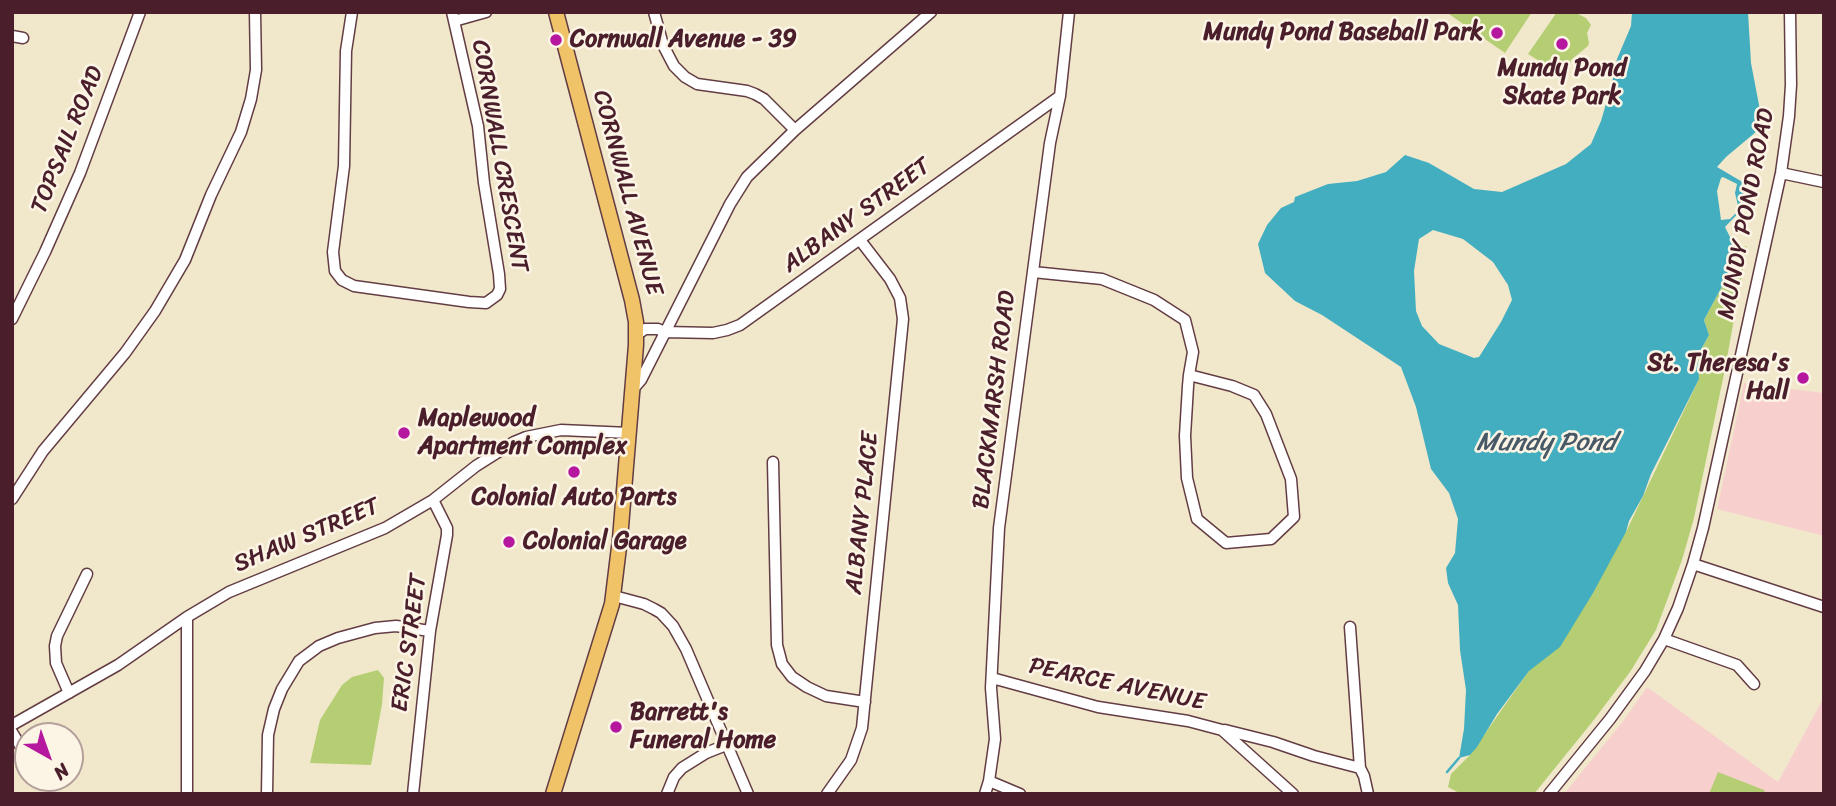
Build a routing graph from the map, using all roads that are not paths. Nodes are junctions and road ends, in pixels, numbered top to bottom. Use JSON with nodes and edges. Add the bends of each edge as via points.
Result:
{"nodes":[{"id":1,"x":140,"y":12,"type":"edge"},
{"id":2,"x":255,"y":12,"type":"edge"},
{"id":3,"x":352,"y":12,"type":"edge"},
{"id":4,"x":486,"y":12,"type":"edge"},
{"id":5,"x":556,"y":12,"type":"edge"},
{"id":6,"x":654,"y":12,"type":"edge"},
{"id":7,"x":932,"y":12,"type":"edge"},
{"id":8,"x":1069,"y":12,"type":"edge"},
{"id":9,"x":1790,"y":12,"type":"edge"},
{"id":10,"x":453,"y":16,"type":"edge"},
{"id":11,"x":1060,"y":96,"type":"junction"},
{"id":12,"x":795,"y":130,"type":"junction"},
{"id":13,"x":1781,"y":173,"type":"junction"},
{"id":14,"x":1824,"y":182,"type":"edge"},
{"id":15,"x":860,"y":240,"type":"junction"},
{"id":16,"x":1033,"y":272,"type":"junction"},
{"id":17,"x":12,"y":318,"type":"edge"},
{"id":18,"x":664,"y":332,"type":"junction"},
{"id":19,"x":636,"y":335,"type":"junction"},
{"id":20,"x":1189,"y":375,"type":"junction"},
{"id":21,"x":634,"y":388,"type":"junction"},
{"id":22,"x":629,"y":433,"type":"junction"},
{"id":23,"x":774,"y":461,"type":"dead end"},
{"id":24,"x":12,"y":499,"type":"edge"},
{"id":25,"x":433,"y":500,"type":"junction"},
{"id":26,"x":1693,"y":564,"type":"junction"},
{"id":27,"x":87,"y":574,"type":"dead end"},
{"id":28,"x":614,"y":596,"type":"junction"},
{"id":29,"x":1824,"y":607,"type":"edge"},
{"id":30,"x":187,"y":617,"type":"junction"},
{"id":31,"x":1350,"y":626,"type":"dead end"},
{"id":32,"x":430,"y":631,"type":"junction"},
{"id":33,"x":1664,"y":639,"type":"junction"},
{"id":34,"x":992,"y":678,"type":"junction"},
{"id":35,"x":1754,"y":684,"type":"dead end"},
{"id":36,"x":69,"y":693,"type":"junction"},
{"id":37,"x":865,"y":702,"type":"junction"},
{"id":38,"x":12,"y":725,"type":"edge"},
{"id":39,"x":1223,"y":730,"type":"junction"},
{"id":40,"x":726,"y":745,"type":"junction"},
{"id":41,"x":1360,"y":768,"type":"junction"},
{"id":42,"x":989,"y":781,"type":"junction"},
{"id":43,"x":187,"y":794,"type":"edge"},
{"id":44,"x":267,"y":794,"type":"edge"},
{"id":45,"x":413,"y":794,"type":"edge"},
{"id":46,"x":553,"y":794,"type":"edge"},
{"id":47,"x":667,"y":794,"type":"edge"},
{"id":48,"x":748,"y":794,"type":"edge"},
{"id":49,"x":827,"y":794,"type":"edge"},
{"id":50,"x":985,"y":794,"type":"edge"},
{"id":51,"x":1020,"y":794,"type":"edge"},
{"id":52,"x":1293,"y":794,"type":"edge"},
{"id":53,"x":1368,"y":794,"type":"edge"},
{"id":54,"x":1549,"y":794,"type":"edge"}],
"edges":[{"from":1,"to":17,"type":"street","name":"TOPSAIL ROAD","via":[[79,173]]},
{"from":2,"to":24,"type":"street","via":[[256,70],[251,99],[185,260],[125,353],[43,451]]},
{"from":3,"to":10,"type":"street","name":"CORNWALL CRESCENT","via":[[335,271],[354,286],[486,303],[500,289],[499,274],[478,126]]},
{"from":4,"to":10,"type":"street"},
{"from":5,"to":19,"type":"main road","name":"CORNWALL AVENUE","via":[[635,312]]},
{"from":6,"to":12,"type":"street","via":[[663,45],[685,77],[697,84],[755,94]]},
{"from":7,"to":12,"type":"street"},
{"from":8,"to":11,"type":"street","name":"BLACKMARSH ROAD"},
{"from":9,"to":13,"type":"street","name":"MUNDY POND ROAD","via":[[1791,85]]},
{"from":11,"to":15,"type":"street","name":"ALBANY STREET"},
{"from":11,"to":16,"type":"street","name":"BLACKMARSH ROAD"},
{"from":12,"to":18,"type":"street","via":[[741,185]]},
{"from":13,"to":14,"type":"street"},
{"from":13,"to":26,"type":"street","name":"MUNDY POND ROAD"},
{"from":15,"to":18,"type":"street","name":"ALBANY STREET","via":[[740,325],[713,333]]},
{"from":15,"to":37,"type":"street","name":"ALBANY PLACE","via":[[890,279],[900,298],[903,319]]},
{"from":16,"to":20,"type":"street","via":[[1102,279],[1154,300],[1185,320],[1193,352]]},
{"from":16,"to":34,"type":"street","name":"BLACKMARSH ROAD","via":[[999,528]]},
{"from":18,"to":19,"type":"street","name":"ALBANY STREET","via":[[645,329]]},
{"from":18,"to":21,"type":"street"},
{"from":19,"to":21,"type":"main road","name":"CORNWALL AVENUE"},
{"from":20,"to":20,"type":"street","via":[[1187,478],[1197,519],[1226,542],[1271,539],[1294,517],[1291,479],[1266,414],[1254,395]]},
{"from":21,"to":22,"type":"main road","name":"CORNWALL AVENUE"},
{"from":22,"to":25,"type":"street","name":"SHAW STREET","via":[[561,430],[526,437],[504,447]]},
{"from":22,"to":28,"type":"main road","name":"CORNWALL AVENUE"},
{"from":23,"to":37,"type":"street","via":[[777,645],[782,664],[792,677],[826,696]]},
{"from":25,"to":30,"type":"street","name":"SHAW STREET","via":[[385,528],[229,592]]},
{"from":25,"to":32,"type":"street","name":"ERIC STREET","via":[[447,535]]},
{"from":26,"to":29,"type":"street"},
{"from":26,"to":33,"type":"street","name":"MUNDY POND ROAD"},
{"from":27,"to":36,"type":"street","via":[[55,646],[56,663]]},
{"from":28,"to":40,"type":"street","via":[[644,604],[673,625]]},
{"from":28,"to":46,"type":"main road","name":"CORNWALL AVENUE"},
{"from":30,"to":36,"type":"street","name":"SHAW STREET"},
{"from":30,"to":43,"type":"street"},
{"from":31,"to":41,"type":"street"},
{"from":32,"to":44,"type":"street","via":[[375,628],[319,646],[299,661],[274,709],[268,735]]},
{"from":32,"to":45,"type":"street","name":"ERIC STREET"},
{"from":33,"to":35,"type":"street","via":[[1737,665]]},
{"from":33,"to":54,"type":"street","name":"MUNDY POND ROAD","via":[[1631,691]]},
{"from":34,"to":39,"type":"street","name":"PEARCE AVENUE","via":[[1098,707]]},
{"from":34,"to":42,"type":"street","name":"BLACKMARSH ROAD","via":[[995,738]]},
{"from":36,"to":38,"type":"street","name":"SHAW STREET"},
{"from":37,"to":49,"type":"street","name":"ALBANY PLACE","via":[[854,753]]},
{"from":39,"to":41,"type":"street"},
{"from":39,"to":52,"type":"street","name":"PEARCE AVENUE"},
{"from":40,"to":47,"type":"street","via":[[682,768]]},
{"from":40,"to":48,"type":"street"},
{"from":41,"to":53,"type":"street"},
{"from":42,"to":50,"type":"street","name":"BLACKMARSH ROAD"},
{"from":42,"to":51,"type":"street"}]}
